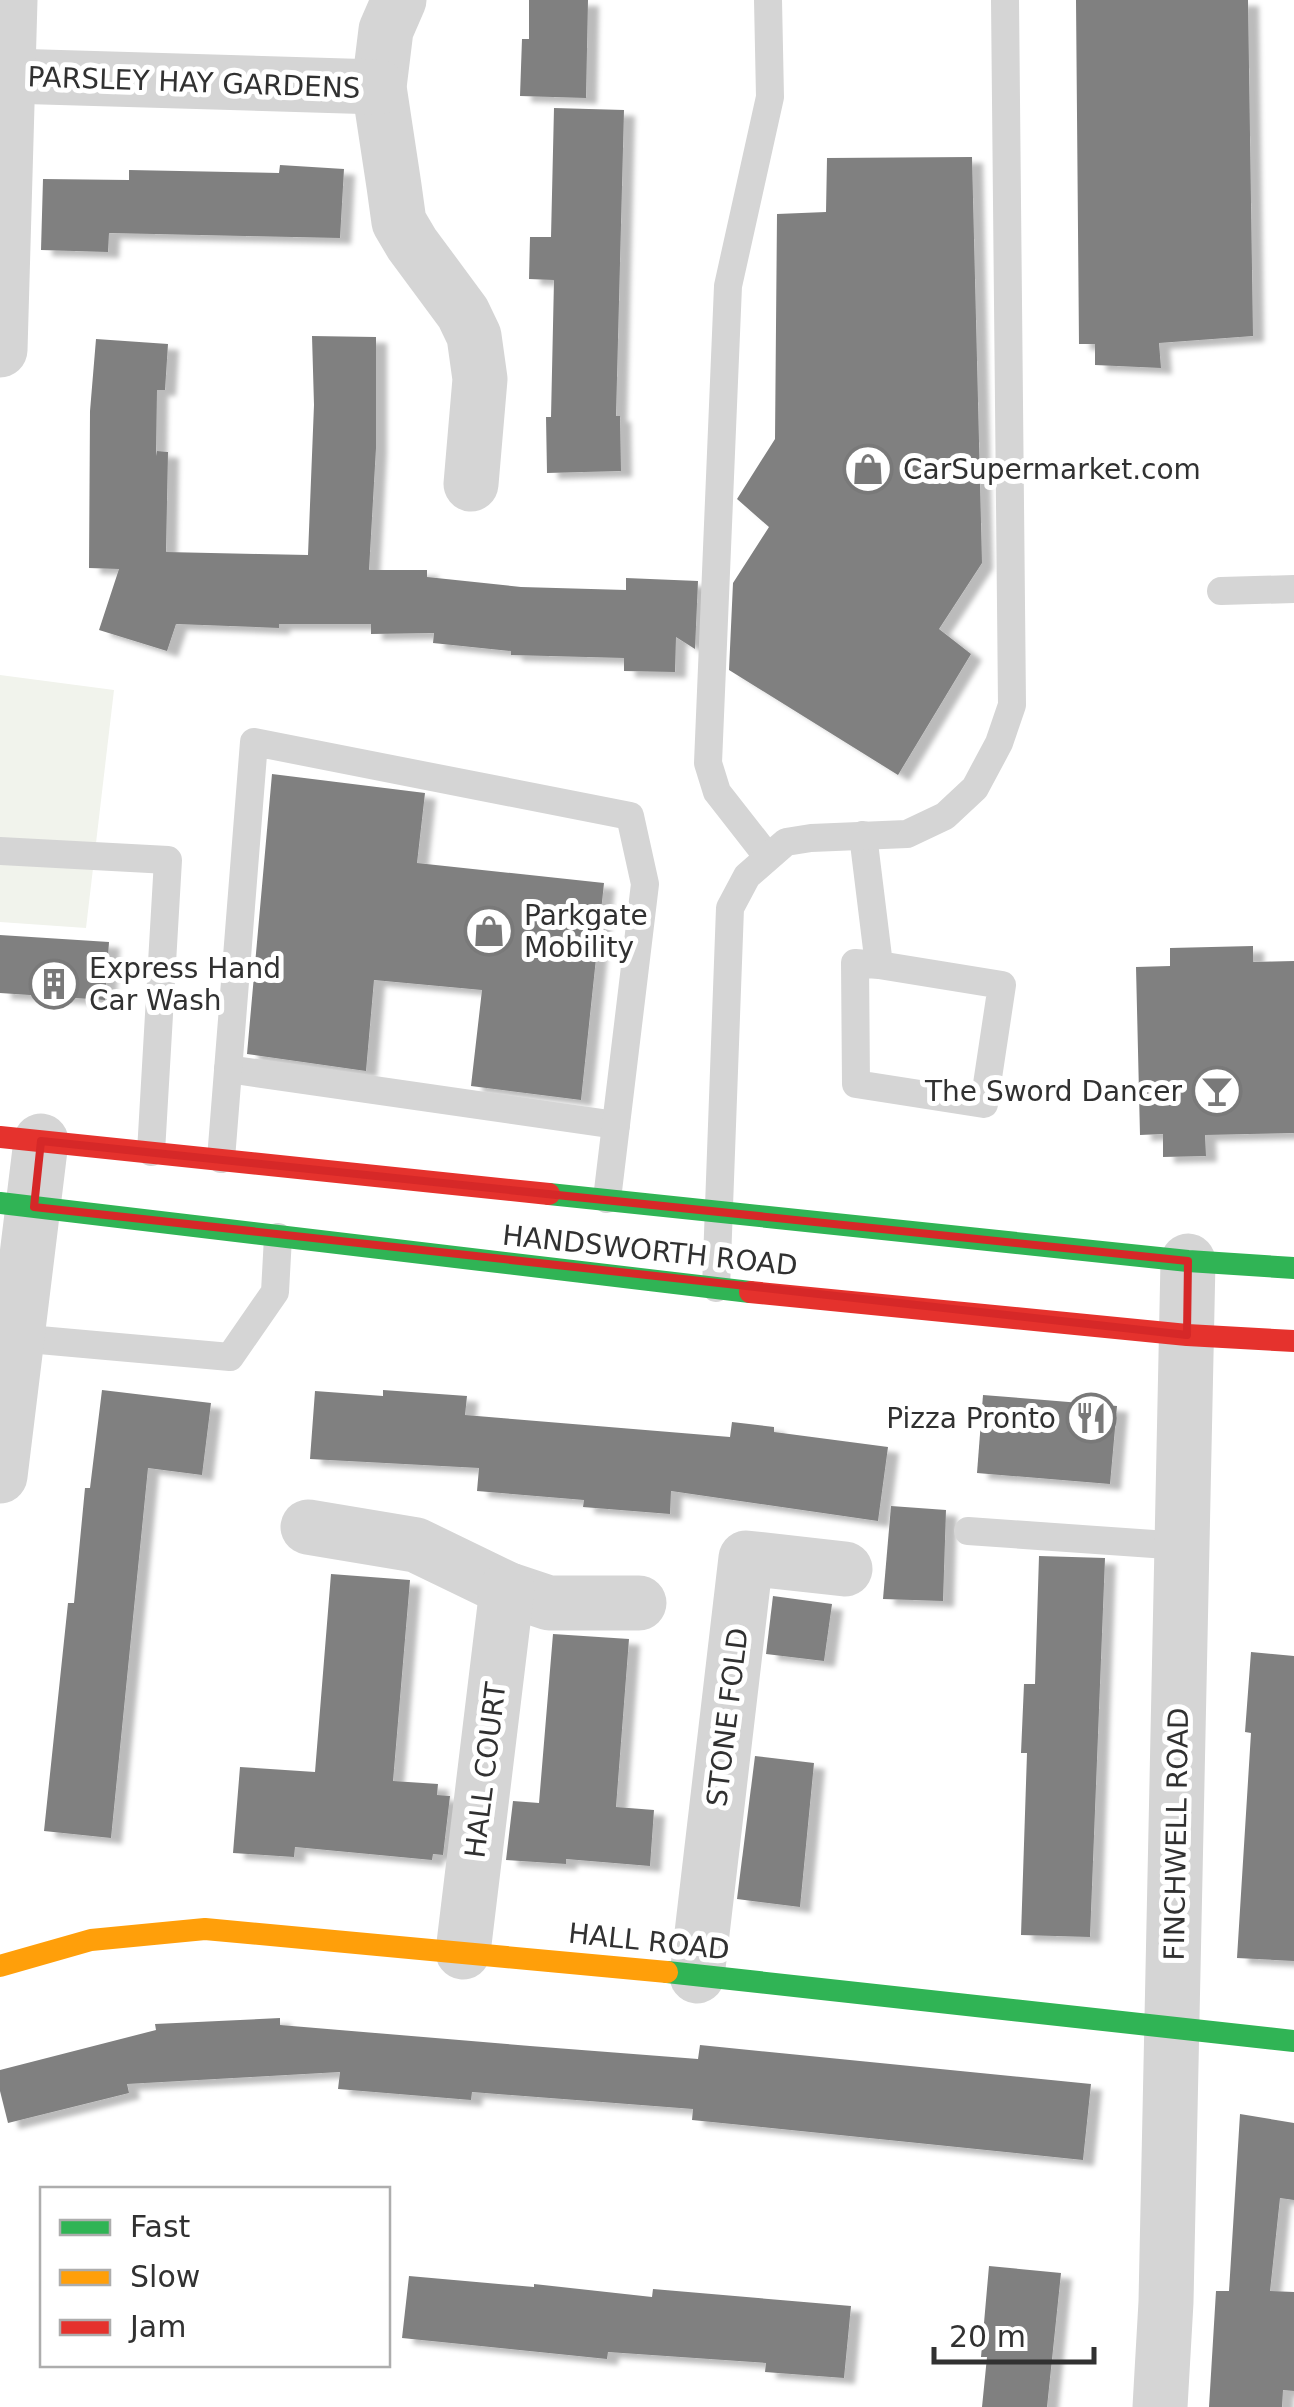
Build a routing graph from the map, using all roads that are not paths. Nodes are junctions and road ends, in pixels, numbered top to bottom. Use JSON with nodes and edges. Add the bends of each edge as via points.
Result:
{"nodes":[{"id":1,"x":10,"y":0,"type":"edge"},
{"id":2,"x":399,"y":0,"type":"edge"},
{"id":3,"x":768,"y":0,"type":"edge"},
{"id":4,"x":1005,"y":0,"type":"edge"},
{"id":5,"x":9,"y":76,"type":"junction"},
{"id":6,"x":379,"y":87,"type":"junction"},
{"id":7,"x":0,"y":350,"type":"edge"},
{"id":8,"x":471,"y":484,"type":"dead end"},
{"id":9,"x":1221,"y":590,"type":"dead end"},
{"id":10,"x":1294,"y":590,"type":"edge"},
{"id":11,"x":863,"y":835,"type":"junction"},
{"id":12,"x":0,"y":851,"type":"edge"},
{"id":13,"x":767,"y":856,"type":"junction"},
{"id":14,"x":879,"y":965,"type":"junction"},
{"id":15,"x":228,"y":1069,"type":"junction"},
{"id":16,"x":616,"y":1125,"type":"junction"},
{"id":17,"x":20,"y":1138,"type":"edge"},
{"id":18,"x":150,"y":1152,"type":"junction"},
{"id":19,"x":221,"y":1159,"type":"junction"},
{"id":20,"x":607,"y":1200,"type":"junction"},
{"id":21,"x":17,"y":1205,"type":"edge"},
{"id":22,"x":721,"y":1211,"type":"junction"},
{"id":23,"x":278,"y":1237,"type":"junction"},
{"id":24,"x":1188,"y":1261,"type":"junction"},
{"id":25,"x":1294,"y":1268,"type":"edge"},
{"id":26,"x":716,"y":1288,"type":"junction"},
{"id":27,"x":1186,"y":1334,"type":"junction"},
{"id":28,"x":17,"y":1338,"type":"junction"},
{"id":29,"x":1294,"y":1341,"type":"edge"},
{"id":30,"x":0,"y":1476,"type":"edge"},
{"id":31,"x":308,"y":1527,"type":"dead end"},
{"id":32,"x":968,"y":1531,"type":"dead end"},
{"id":33,"x":1182,"y":1546,"type":"junction"},
{"id":34,"x":845,"y":1569,"type":"dead end"},
{"id":35,"x":506,"y":1588,"type":"junction"},
{"id":36,"x":639,"y":1603,"type":"dead end"},
{"id":37,"x":463,"y":1952,"type":"junction"},
{"id":38,"x":0,"y":1966,"type":"edge"},
{"id":39,"x":697,"y":1976,"type":"junction"},
{"id":40,"x":1172,"y":2028,"type":"junction"},
{"id":41,"x":1294,"y":2041,"type":"edge"},
{"id":42,"x":1160,"y":2407,"type":"edge"}],
"edges":[{"from":1,"to":5,"type":"street","name":"PARSLEY HAY GARDENS"},
{"from":2,"to":6,"type":"street","via":[[386,30]]},
{"from":3,"to":13,"type":"lane","via":[[770,98],[728,286],[708,762],[717,792]]},
{"from":4,"to":11,"type":"lane","via":[[1012,705],[975,788],[945,816],[908,834]]},
{"from":5,"to":6,"type":"street","name":"PARSLEY HAY GARDENS"},
{"from":5,"to":7,"type":"street","name":"PARSLEY HAY GARDENS"},
{"from":6,"to":8,"type":"street","via":[[400,222],[474,336],[480,379]]},
{"from":9,"to":10,"type":"lane"},
{"from":11,"to":13,"type":"lane","via":[[786,842]]},
{"from":11,"to":14,"type":"lane"},
{"from":12,"to":18,"type":"lane","via":[[168,860]]},
{"from":13,"to":22,"type":"lane","via":[[730,908]]},
{"from":14,"to":14,"type":"lane","via":[[855,963],[856,1084],[984,1104],[1002,986]]},
{"from":15,"to":16,"type":"lane"},
{"from":15,"to":16,"type":"lane","via":[[254,742],[630,816],[646,884]]},
{"from":15,"to":19,"type":"lane"},
{"from":16,"to":20,"type":"lane"},
{"from":17,"to":18,"type":"main road","name":"HANDSWORTH ROAD"},
{"from":17,"to":21,"type":"street"},
{"from":18,"to":19,"type":"main road","name":"HANDSWORTH ROAD"},
{"from":19,"to":20,"type":"main road","name":"HANDSWORTH ROAD"},
{"from":20,"to":22,"type":"main road","name":"HANDSWORTH ROAD"},
{"from":21,"to":23,"type":"main road","name":"HANDSWORTH ROAD"},
{"from":21,"to":28,"type":"street"},
{"from":22,"to":24,"type":"main road","name":"HANDSWORTH ROAD"},
{"from":22,"to":26,"type":"lane"},
{"from":23,"to":26,"type":"main road","name":"HANDSWORTH ROAD"},
{"from":23,"to":28,"type":"lane","via":[[275,1292],[230,1357]]},
{"from":24,"to":25,"type":"main road","name":"HANDSWORTH ROAD"},
{"from":24,"to":27,"type":"street","name":"FINCHWELL ROAD"},
{"from":26,"to":27,"type":"main road","name":"HANDSWORTH ROAD"},
{"from":27,"to":29,"type":"main road","name":"HANDSWORTH ROAD"},
{"from":27,"to":33,"type":"street","name":"FINCHWELL ROAD"},
{"from":28,"to":30,"type":"street"},
{"from":31,"to":35,"type":"street","via":[[416,1545]]},
{"from":32,"to":33,"type":"lane"},
{"from":33,"to":40,"type":"street","name":"FINCHWELL ROAD"},
{"from":34,"to":39,"type":"street","name":"STONE FOLD","via":[[746,1558]]},
{"from":35,"to":36,"type":"street","via":[[549,1603]]},
{"from":35,"to":37,"type":"street","name":"HALL COURT"},
{"from":37,"to":38,"type":"main road","name":"HALL ROAD","via":[[205,1930],[91,1940]]},
{"from":37,"to":39,"type":"main road","name":"HALL ROAD"},
{"from":39,"to":40,"type":"main road","name":"HALL ROAD"},
{"from":40,"to":41,"type":"main road","name":"HALL ROAD"},
{"from":40,"to":42,"type":"street","name":"FINCHWELL ROAD"}]}
